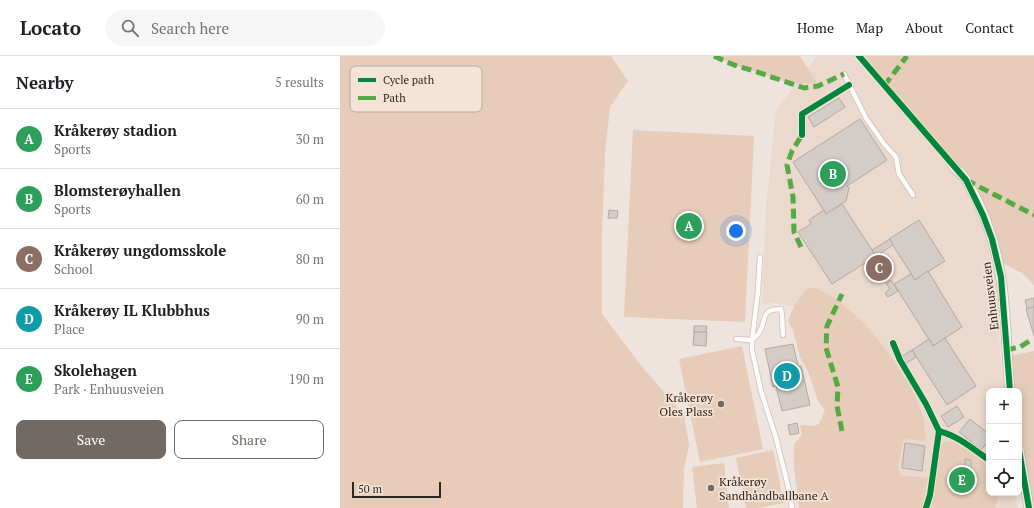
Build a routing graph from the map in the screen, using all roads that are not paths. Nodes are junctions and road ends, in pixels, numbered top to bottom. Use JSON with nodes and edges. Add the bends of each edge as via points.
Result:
{"nodes":[{"id":1,"x":844,"y":74,"type":"dead end"},
{"id":2,"x":953,"y":166,"type":"dead end"},
{"id":3,"x":913,"y":195,"type":"dead end"},
{"id":4,"x":760,"y":257,"type":"dead end"},
{"id":5,"x":783,"y":335,"type":"dead end"},
{"id":6,"x":736,"y":339,"type":"dead end"},
{"id":7,"x":752,"y":340,"type":"junction"},
{"id":8,"x":1010,"y":388,"type":"edge"},
{"id":9,"x":1021,"y":460,"type":"edge"},
{"id":10,"x":792,"y":508,"type":"edge"},
{"id":11,"x":1029,"y":508,"type":"edge"}],
"edges":[{"from":1,"to":3,"type":"lane","via":[[866,118],[896,157],[899,174]]},
{"from":2,"to":8,"type":"street","name":"Enhuusveien","via":[[966,180],[992,239],[1001,277]]},
{"from":4,"to":7,"type":"lane"},
{"from":5,"to":7,"type":"lane","via":[[781,309],[773,309],[766,314],[758,334]]},
{"from":6,"to":7,"type":"lane"},
{"from":7,"to":10,"type":"lane","via":[[761,392],[776,438]]},
{"from":9,"to":11,"type":"street"}]}
